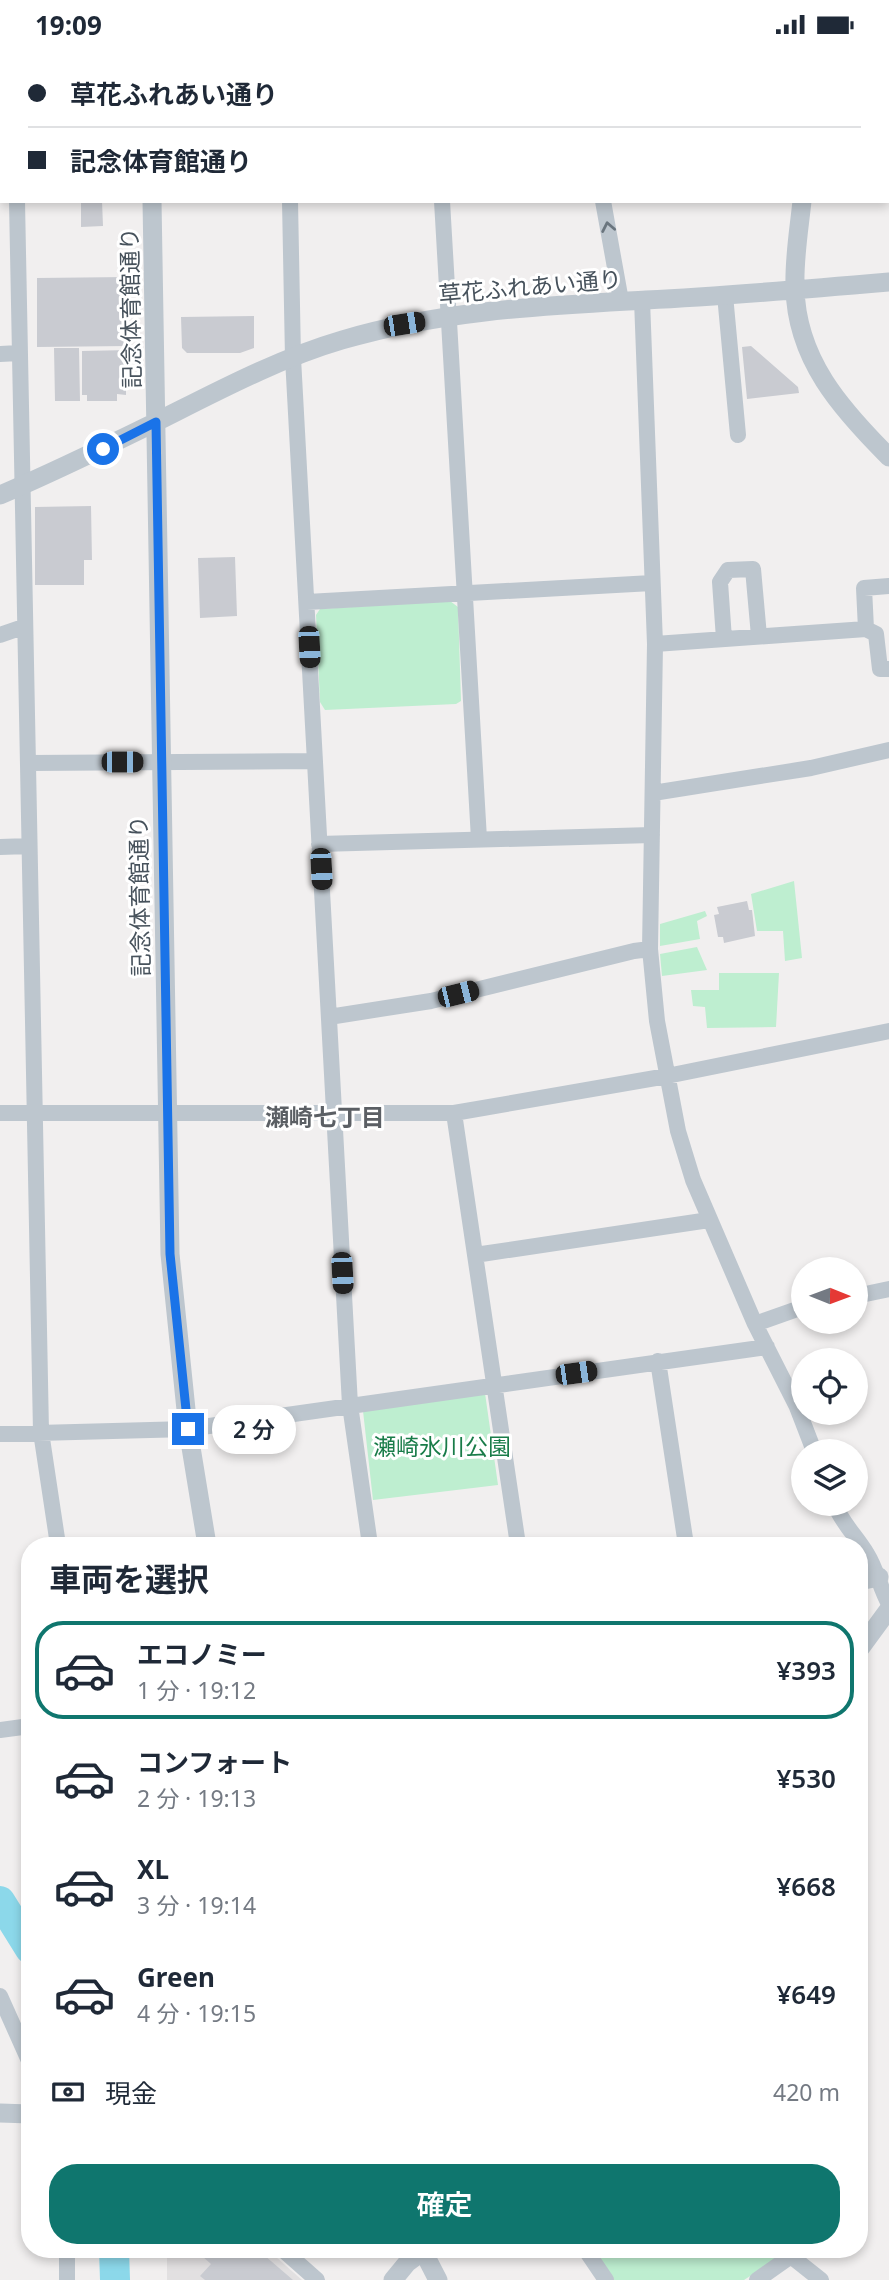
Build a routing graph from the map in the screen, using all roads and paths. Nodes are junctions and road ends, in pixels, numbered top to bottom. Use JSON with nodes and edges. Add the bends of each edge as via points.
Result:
{"nodes":[{"id":1,"x":17,"y":203,"type":"edge"},
{"id":2,"x":152,"y":203,"type":"edge"},
{"id":3,"x":290,"y":203,"type":"edge"},
{"id":4,"x":442,"y":203,"type":"edge"},
{"id":5,"x":603,"y":203,"type":"edge"},
{"id":6,"x":802,"y":203,"type":"edge"},
{"id":7,"x":889,"y":282,"type":"edge"},
{"id":8,"x":795,"y":291,"type":"junction"},
{"id":9,"x":725,"y":295,"type":"junction"},
{"id":10,"x":642,"y":300,"type":"junction"},
{"id":11,"x":621,"y":301,"type":"junction"},
{"id":12,"x":448,"y":317,"type":"junction"},
{"id":13,"x":19,"y":353,"type":"junction"},
{"id":14,"x":0,"y":354,"type":"edge"},
{"id":15,"x":293,"y":358,"type":"junction"},
{"id":16,"x":156,"y":422,"type":"junction"},
{"id":17,"x":738,"y":435,"type":"dead end"},
{"id":18,"x":889,"y":457,"type":"edge"},
{"id":19,"x":22,"y":485,"type":"junction"},
{"id":20,"x":0,"y":495,"type":"edge"},
{"id":21,"x":652,"y":583,"type":"junction"},
{"id":22,"x":889,"y":586,"type":"edge"},
{"id":23,"x":465,"y":593,"type":"junction"},
{"id":24,"x":307,"y":603,"type":"junction"},
{"id":25,"x":23,"y":627,"type":"junction"},
{"id":26,"x":866,"y":629,"type":"junction"},
{"id":27,"x":0,"y":635,"type":"edge"},
{"id":28,"x":759,"y":636,"type":"junction"},
{"id":29,"x":724,"y":639,"type":"junction"},
{"id":30,"x":655,"y":644,"type":"junction"},
{"id":31,"x":889,"y":669,"type":"edge"},
{"id":32,"x":889,"y":751,"type":"edge"},
{"id":33,"x":314,"y":761,"type":"junction"},
{"id":34,"x":29,"y":763,"type":"junction"},
{"id":35,"x":161,"y":763,"type":"junction"},
{"id":36,"x":653,"y":793,"type":"junction"},
{"id":37,"x":652,"y":835,"type":"junction"},
{"id":38,"x":479,"y":839,"type":"junction"},
{"id":39,"x":319,"y":844,"type":"junction"},
{"id":40,"x":29,"y":846,"type":"junction"},
{"id":41,"x":0,"y":847,"type":"edge"},
{"id":42,"x":650,"y":949,"type":"junction"},
{"id":43,"x":329,"y":1017,"type":"junction"},
{"id":44,"x":889,"y":1031,"type":"edge"},
{"id":45,"x":667,"y":1076,"type":"junction"},
{"id":46,"x":0,"y":1113,"type":"edge"},
{"id":47,"x":35,"y":1113,"type":"junction"},
{"id":48,"x":167,"y":1113,"type":"junction"},
{"id":49,"x":454,"y":1113,"type":"junction"},
{"id":50,"x":334,"y":1114,"type":"junction"},
{"id":51,"x":709,"y":1220,"type":"junction"},
{"id":52,"x":475,"y":1255,"type":"junction"},
{"id":53,"x":889,"y":1289,"type":"edge"},
{"id":54,"x":868,"y":1293,"type":"edge"},
{"id":55,"x":791,"y":1311,"type":"edge"},
{"id":56,"x":755,"y":1324,"type":"junction"},
{"id":57,"x":767,"y":1346,"type":"junction"},
{"id":58,"x":658,"y":1361,"type":"junction"},
{"id":59,"x":494,"y":1384,"type":"junction"},
{"id":60,"x":350,"y":1405,"type":"junction"},
{"id":61,"x":188,"y":1429,"type":"junction"},
{"id":62,"x":41,"y":1432,"type":"junction"},
{"id":63,"x":0,"y":1434,"type":"edge"},
{"id":64,"x":809,"y":1439,"type":"edge"},
{"id":65,"x":840,"y":1516,"type":"edge"},
{"id":66,"x":57,"y":1537,"type":"edge"},
{"id":67,"x":206,"y":1537,"type":"edge"},
{"id":68,"x":369,"y":1537,"type":"edge"},
{"id":69,"x":517,"y":1537,"type":"edge"},
{"id":70,"x":685,"y":1537,"type":"edge"},
{"id":71,"x":855,"y":1537,"type":"edge"},
{"id":72,"x":868,"y":1555,"type":"edge"},
{"id":73,"x":883,"y":1582,"type":"edge"},
{"id":74,"x":889,"y":1607,"type":"edge"},
{"id":75,"x":868,"y":1637,"type":"edge"},
{"id":76,"x":21,"y":1727,"type":"edge"},
{"id":77,"x":0,"y":1730,"type":"edge"},
{"id":78,"x":0,"y":1996,"type":"edge"},
{"id":79,"x":21,"y":2043,"type":"edge"},
{"id":80,"x":0,"y":2113,"type":"edge"},
{"id":81,"x":21,"y":2114,"type":"edge"},
{"id":82,"x":66,"y":2258,"type":"edge"},
{"id":83,"x":292,"y":2258,"type":"edge"},
{"id":84,"x":413,"y":2258,"type":"edge"},
{"id":85,"x":427,"y":2258,"type":"edge"},
{"id":86,"x":592,"y":2258,"type":"edge"},
{"id":87,"x":781,"y":2258,"type":"edge"},
{"id":88,"x":794,"y":2258,"type":"edge"},
{"id":89,"x":67,"y":2280,"type":"edge"},
{"id":90,"x":317,"y":2280,"type":"edge"},
{"id":91,"x":393,"y":2280,"type":"edge"},
{"id":92,"x":438,"y":2280,"type":"edge"},
{"id":93,"x":606,"y":2280,"type":"edge"},
{"id":94,"x":757,"y":2280,"type":"edge"},
{"id":95,"x":821,"y":2280,"type":"edge"}],
"edges":[{"from":1,"to":13,"type":"street"},
{"from":2,"to":16,"type":"street","name":"記念体育館通り"},
{"from":3,"to":15,"type":"street"},
{"from":4,"to":12,"type":"street"},
{"from":11,"to":5,"type":"street","one_way":true},
{"from":6,"to":8,"type":"street"},
{"from":7,"to":8,"type":"street","name":"草花ふれあい通り"},
{"from":8,"to":9,"type":"street","name":"草花ふれあい通り"},
{"from":8,"to":18,"type":"street","via":[[807,350],[821,378],[849,417]]},
{"from":9,"to":10,"type":"street","name":"草花ふれあい通り"},
{"from":9,"to":17,"type":"street"},
{"from":10,"to":11,"type":"street","name":"草花ふれあい通り"},
{"from":10,"to":21,"type":"street"},
{"from":11,"to":12,"type":"street","name":"草花ふれあい通り"},
{"from":12,"to":15,"type":"street","name":"草花ふれあい通り","via":[[404,324]]},
{"from":12,"to":23,"type":"street"},
{"from":13,"to":14,"type":"street"},
{"from":13,"to":19,"type":"street"},
{"from":15,"to":16,"type":"street","name":"草花ふれあい通り"},
{"from":15,"to":24,"type":"street"},
{"from":16,"to":19,"type":"street","name":"草花ふれあい通り"},
{"from":16,"to":35,"type":"street","name":"記念体育館通り"},
{"from":19,"to":20,"type":"street","name":"草花ふれあい通り"},
{"from":19,"to":25,"type":"street"},
{"from":21,"to":23,"type":"street"},
{"from":21,"to":30,"type":"street"},
{"from":22,"to":26,"type":"street","via":[[864,588]]},
{"from":23,"to":24,"type":"street"},
{"from":23,"to":38,"type":"street"},
{"from":24,"to":33,"type":"street"},
{"from":25,"to":27,"type":"street"},
{"from":25,"to":34,"type":"street"},
{"from":26,"to":28,"type":"street"},
{"from":26,"to":31,"type":"street","via":[[876,634],[880,669]]},
{"from":28,"to":29,"type":"street"},
{"from":28,"to":29,"type":"street","via":[[753,569],[728,570],[720,582]]},
{"from":29,"to":30,"type":"street"},
{"from":30,"to":36,"type":"street"},
{"from":32,"to":36,"type":"street"},
{"from":33,"to":35,"type":"street"},
{"from":33,"to":39,"type":"street"},
{"from":34,"to":35,"type":"street"},
{"from":34,"to":40,"type":"street"},
{"from":35,"to":48,"type":"street","name":"記念体育館通り"},
{"from":36,"to":37,"type":"street"},
{"from":37,"to":38,"type":"street"},
{"from":37,"to":42,"type":"street"},
{"from":38,"to":39,"type":"street"},
{"from":39,"to":43,"type":"street"},
{"from":40,"to":41,"type":"street"},
{"from":40,"to":47,"type":"street"},
{"from":42,"to":43,"type":"street","via":[[431,1001]]},
{"from":42,"to":45,"type":"street"},
{"from":43,"to":50,"type":"street"},
{"from":44,"to":45,"type":"street"},
{"from":45,"to":49,"type":"street"},
{"from":45,"to":51,"type":"street","via":[[678,1131]]},
{"from":46,"to":47,"type":"street"},
{"from":47,"to":48,"type":"street"},
{"from":47,"to":62,"type":"street"},
{"from":48,"to":50,"type":"street"},
{"from":48,"to":61,"type":"street","name":"記念体育館通り","via":[[170,1254]]},
{"from":49,"to":50,"type":"street"},
{"from":49,"to":52,"type":"street"},
{"from":50,"to":60,"type":"street"},
{"from":51,"to":52,"type":"street"},
{"from":51,"to":56,"type":"street"},
{"from":52,"to":59,"type":"street"},
{"from":53,"to":54,"type":"street"},
{"from":55,"to":56,"type":"street"},
{"from":56,"to":57,"type":"street"},
{"from":57,"to":58,"type":"street"},
{"from":57,"to":64,"type":"street"},
{"from":58,"to":59,"type":"street"},
{"from":58,"to":70,"type":"street"},
{"from":59,"to":60,"type":"street"},
{"from":59,"to":69,"type":"street"},
{"from":60,"to":61,"type":"street"},
{"from":60,"to":68,"type":"street"},
{"from":61,"to":62,"type":"street"},
{"from":61,"to":67,"type":"street","name":"記念体育館通り"},
{"from":62,"to":63,"type":"street"},
{"from":62,"to":66,"type":"street"},
{"from":65,"to":71,"type":"street"},
{"from":72,"to":73,"type":"street"},
{"from":73,"to":74,"type":"street"},
{"from":74,"to":75,"type":"street"},
{"from":76,"to":77,"type":"street"},
{"from":78,"to":79,"type":"street"},
{"from":80,"to":81,"type":"street"},
{"from":82,"to":89,"type":"street"},
{"from":83,"to":90,"type":"street"},
{"from":84,"to":91,"type":"street"},
{"from":85,"to":92,"type":"street"},
{"from":86,"to":93,"type":"street"},
{"from":87,"to":94,"type":"street"},
{"from":88,"to":95,"type":"street"}]}
